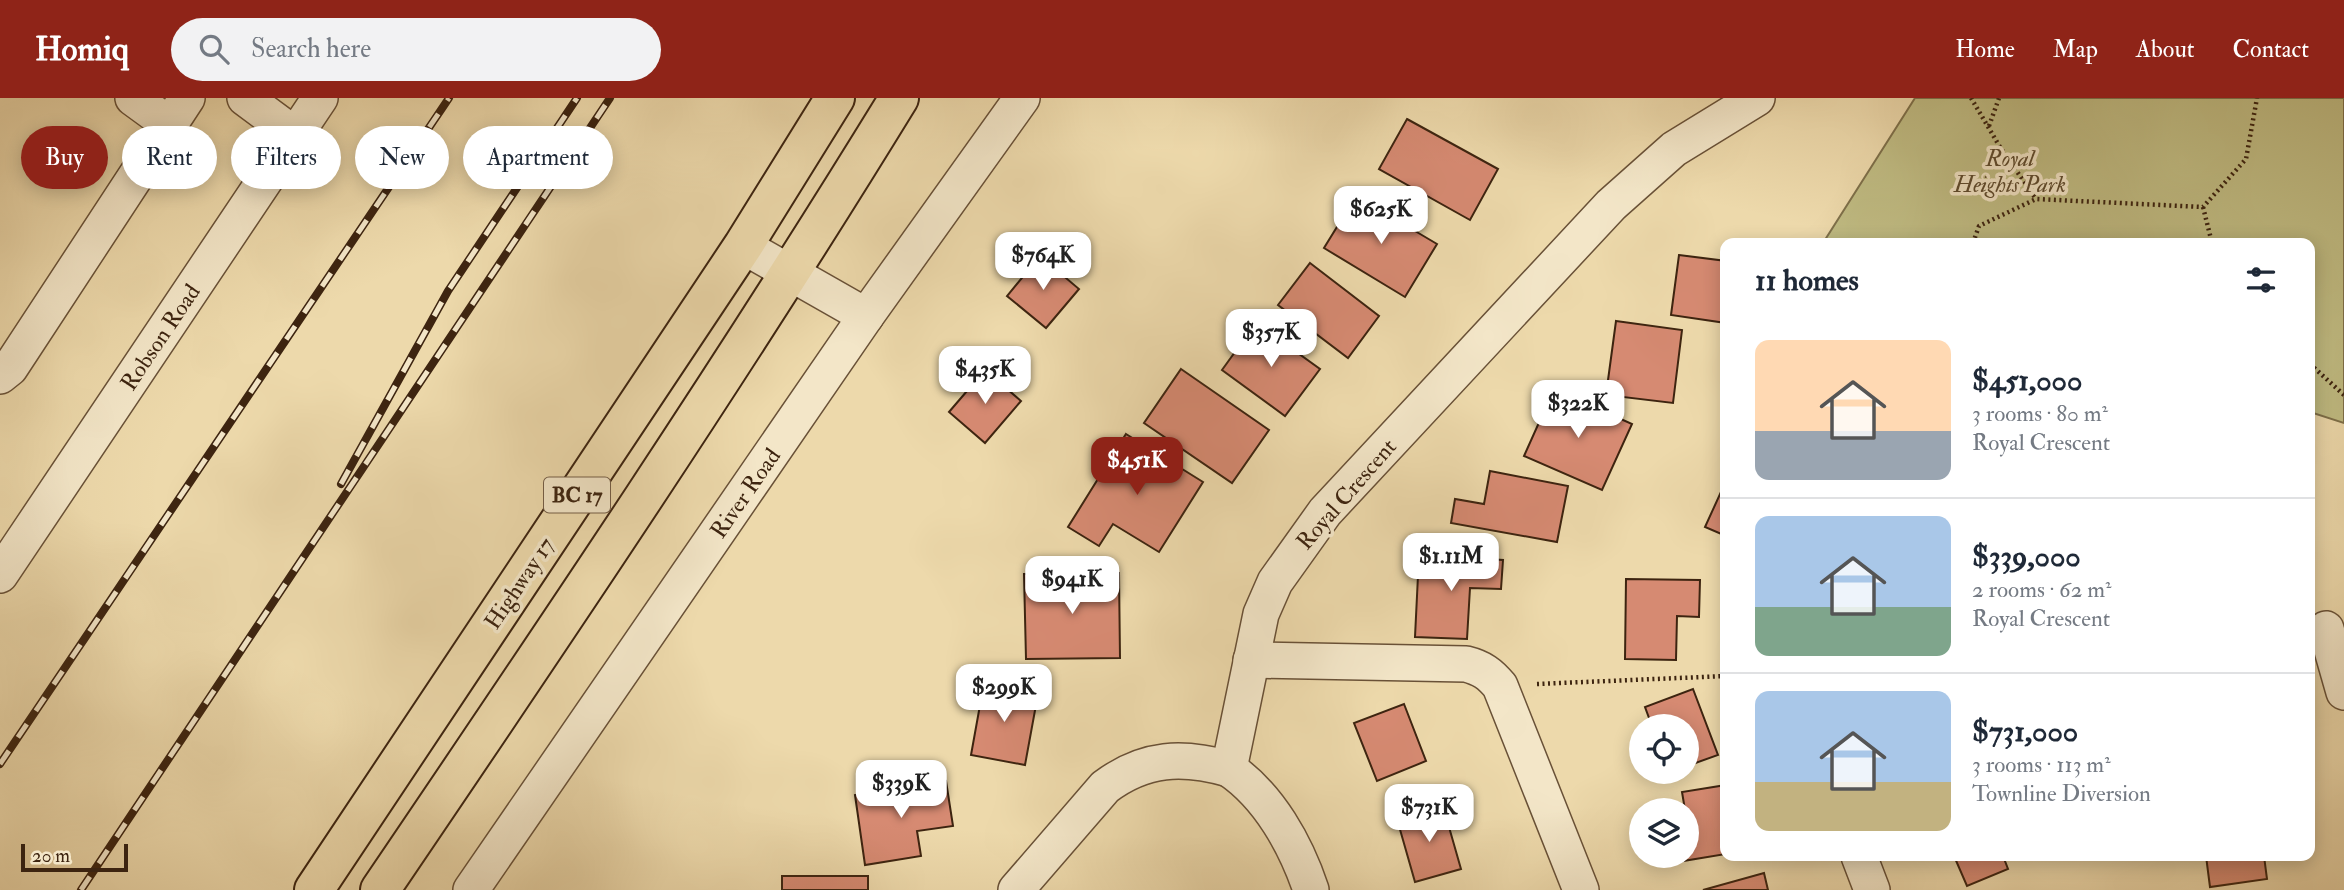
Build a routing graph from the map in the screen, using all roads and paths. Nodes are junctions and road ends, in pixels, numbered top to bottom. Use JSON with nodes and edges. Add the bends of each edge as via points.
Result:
{"nodes":[{"id":1,"x":133,"y":98,"type":"edge"},
{"id":2,"x":245,"y":98,"type":"edge"},
{"id":3,"x":320,"y":98,"type":"edge"},
{"id":4,"x":835,"y":98,"type":"edge"},
{"id":5,"x":899,"y":98,"type":"edge"},
{"id":6,"x":1022,"y":98,"type":"edge"},
{"id":7,"x":1757,"y":98,"type":"edge"},
{"id":8,"x":1972,"y":98,"type":"edge"},
{"id":9,"x":1999,"y":98,"type":"edge"},
{"id":10,"x":2257,"y":98,"type":"edge"},
{"id":11,"x":179,"y":111,"type":"edge"},
{"id":12,"x":283,"y":126,"type":"edge"},
{"id":13,"x":301,"y":126,"type":"edge"},
{"id":14,"x":1989,"y":127,"type":"junction"},
{"id":15,"x":259,"y":189,"type":"edge"},
{"id":16,"x":2036,"y":199,"type":"junction"},
{"id":17,"x":2203,"y":208,"type":"junction"},
{"id":18,"x":1975,"y":238,"type":"edge"},
{"id":19,"x":2211,"y":238,"type":"edge"},
{"id":20,"x":743,"y":246,"type":"junction"},
{"id":21,"x":791,"y":274,"type":"junction"},
{"id":22,"x":866,"y":317,"type":"junction"},
{"id":23,"x":2315,"y":369,"type":"edge"},
{"id":24,"x":0,"y":376,"type":"edge"},
{"id":25,"x":2344,"y":395,"type":"edge"},
{"id":26,"x":0,"y":575,"type":"edge"},
{"id":27,"x":2326,"y":629,"type":"dead end"},
{"id":28,"x":1251,"y":660,"type":"junction"},
{"id":29,"x":1720,"y":676,"type":"edge"},
{"id":30,"x":1532,"y":685,"type":"dead end"},
{"id":31,"x":2344,"y":692,"type":"edge"},
{"id":32,"x":1229,"y":769,"type":"junction"},
{"id":33,"x":1861,"y":861,"type":"edge"},
{"id":34,"x":314,"y":890,"type":"edge"},
{"id":35,"x":380,"y":890,"type":"edge"},
{"id":36,"x":471,"y":890,"type":"edge"},
{"id":37,"x":1016,"y":890,"type":"edge"},
{"id":38,"x":1311,"y":890,"type":"edge"},
{"id":39,"x":1581,"y":890,"type":"edge"},
{"id":40,"x":1872,"y":890,"type":"edge"}],
"edges":[{"from":1,"to":11,"type":"street"},
{"from":2,"to":12,"type":"street"},
{"from":3,"to":13,"type":"street","name":"Robson Road"},
{"from":4,"to":20,"type":"highway","name":"Highway 17","number":"BC 17"},
{"from":5,"to":21,"type":"highway","number":"BC 17"},
{"from":6,"to":22,"type":"street","name":"River Road"},
{"from":7,"to":28,"type":"street","name":"Royal Crescent","via":[[1674,149],[1611,205],[1325,512],[1275,582],[1261,614]]},
{"from":8,"to":14,"type":"path"},
{"from":9,"to":14,"type":"path"},
{"from":10,"to":17,"type":"path","via":[[2246,159]]},
{"from":11,"to":24,"type":"street","via":[[10,368]]},
{"from":14,"to":16,"type":"path"},
{"from":15,"to":26,"type":"street","name":"Robson Road"},
{"from":16,"to":17,"type":"path"},
{"from":16,"to":18,"type":"path","via":[[1979,226]]},
{"from":17,"to":19,"type":"path"},
{"from":20,"to":21,"type":"street"},
{"from":20,"to":34,"type":"highway","name":"Highway 17","number":"BC 17"},
{"from":21,"to":22,"type":"street"},
{"from":21,"to":35,"type":"highway","number":"BC 17"},
{"from":22,"to":36,"type":"street","name":"River Road"},
{"from":23,"to":25,"type":"path"},
{"from":27,"to":31,"type":"street"},
{"from":28,"to":32,"type":"street","name":"Royal Crescent"},
{"from":28,"to":39,"type":"street","via":[[1480,667],[1500,686]]},
{"from":29,"to":30,"type":"path"},
{"from":32,"to":37,"type":"street","via":[[1168,761],[1133,769],[1105,787]]},
{"from":32,"to":38,"type":"street","via":[[1257,791],[1303,866]]},
{"from":33,"to":40,"type":"street"}]}
